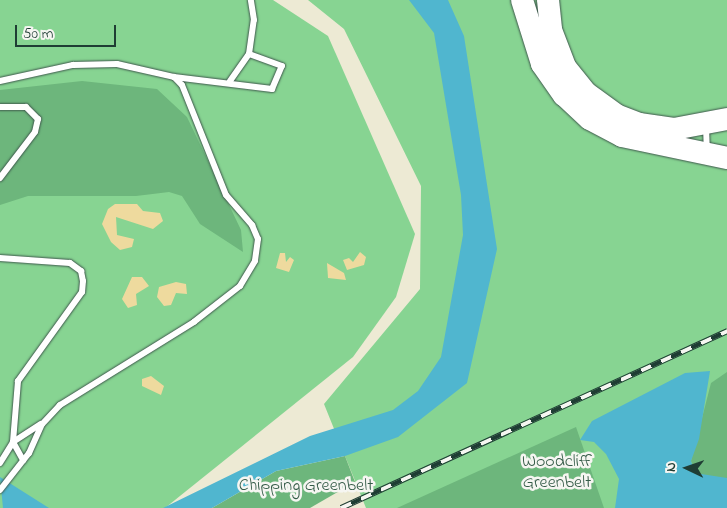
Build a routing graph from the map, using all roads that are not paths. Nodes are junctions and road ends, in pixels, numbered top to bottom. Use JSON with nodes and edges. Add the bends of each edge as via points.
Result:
{"nodes":[{"id":1,"x":251,"y":0,"type":"edge"},
{"id":2,"x":522,"y":0,"type":"edge"},
{"id":3,"x":548,"y":0,"type":"edge"},
{"id":4,"x":249,"y":54,"type":"junction"},
{"id":5,"x":174,"y":77,"type":"junction"},
{"id":6,"x":0,"y":81,"type":"edge"},
{"id":7,"x":230,"y":81,"type":"junction"},
{"id":8,"x":0,"y":107,"type":"edge"},
{"id":9,"x":716,"y":122,"type":"edge"},
{"id":10,"x":717,"y":156,"type":"edge"},
{"id":11,"x":0,"y":178,"type":"edge"},
{"id":12,"x":0,"y":258,"type":"edge"},
{"id":13,"x":42,"y":424,"type":"junction"},
{"id":14,"x":13,"y":442,"type":"junction"},
{"id":15,"x":0,"y":463,"type":"edge"},
{"id":16,"x":21,"y":463,"type":"junction"},
{"id":17,"x":0,"y":490,"type":"edge"}],
"edges":[{"from":1,"to":4,"type":"lane"},
{"from":2,"to":10,"type":"highway","via":[[542,64],[564,95],[590,119],[622,136]]},
{"from":3,"to":9,"type":"highway","via":[[551,30],[564,67],[586,93],[639,124],[674,129]]},
{"from":4,"to":7,"type":"lane"},
{"from":4,"to":7,"type":"lane","via":[[282,66],[279,82],[266,92]]},
{"from":5,"to":6,"type":"lane","via":[[108,64],[73,65]]},
{"from":5,"to":7,"type":"lane"},
{"from":5,"to":13,"type":"lane","via":[[182,86],[226,195],[252,224],[258,239],[255,261],[240,286],[218,305],[60,405]]},
{"from":8,"to":11,"type":"lane","via":[[26,107],[38,119],[35,132]]},
{"from":9,"to":10,"type":"lane"},
{"from":12,"to":14,"type":"lane","via":[[70,263],[81,271],[84,280],[82,292],[18,382]]},
{"from":13,"to":14,"type":"lane"},
{"from":13,"to":16,"type":"lane"},
{"from":14,"to":15,"type":"lane"},
{"from":14,"to":16,"type":"lane"},
{"from":16,"to":17,"type":"lane"}]}
